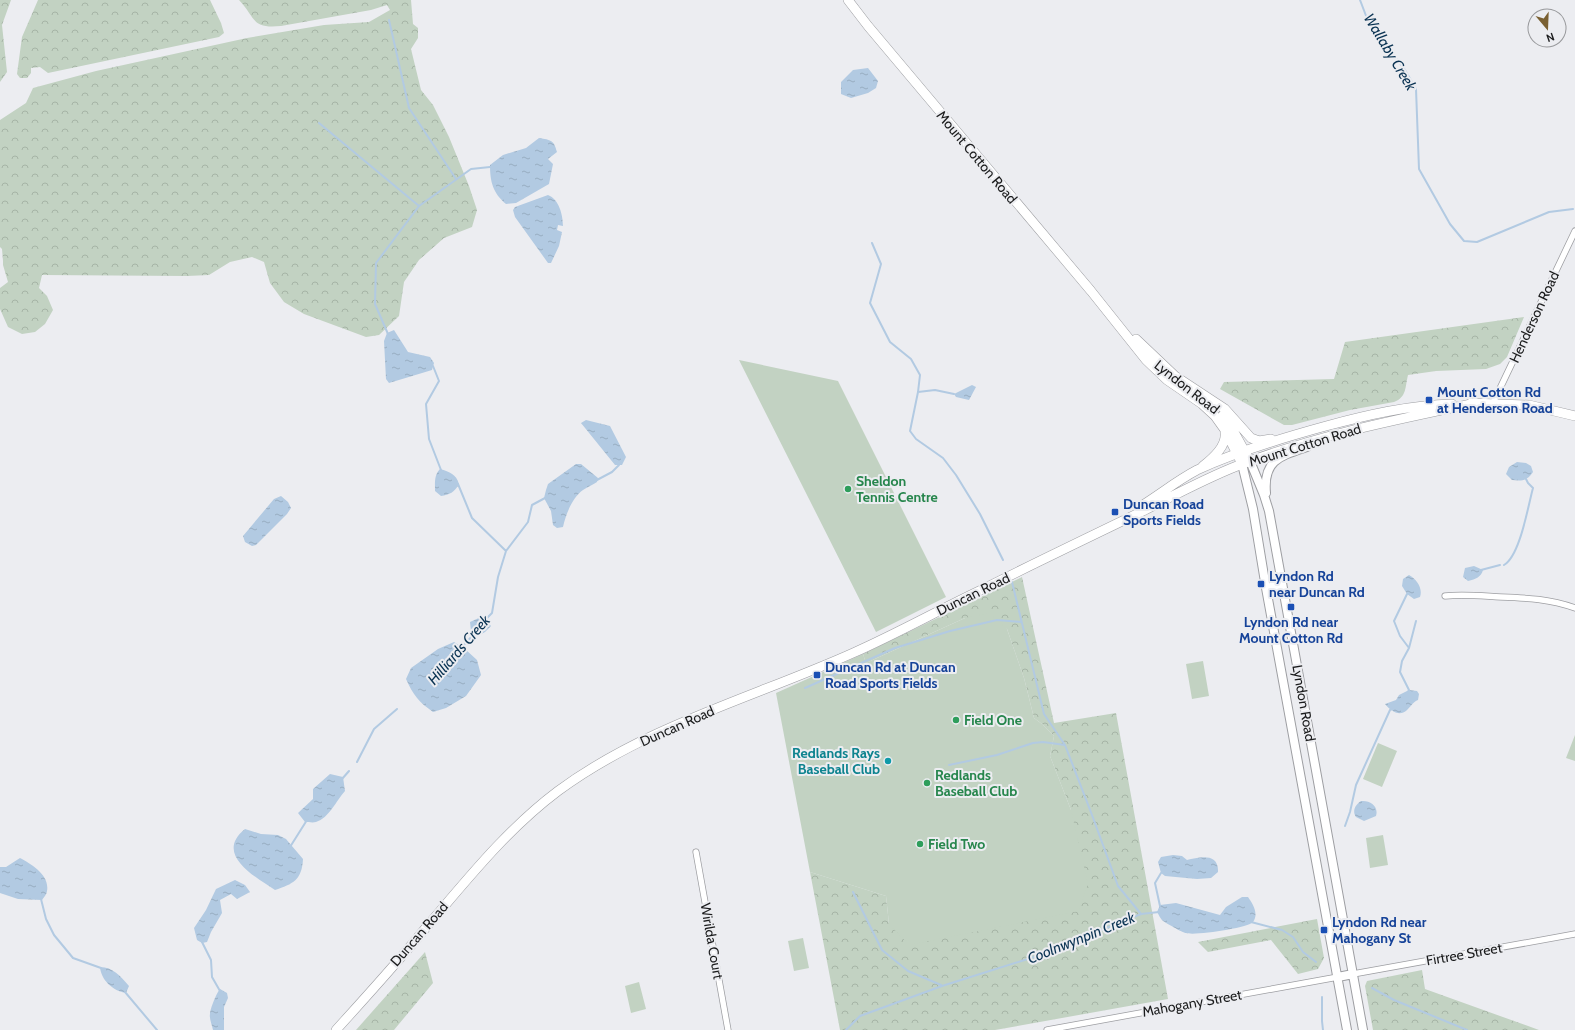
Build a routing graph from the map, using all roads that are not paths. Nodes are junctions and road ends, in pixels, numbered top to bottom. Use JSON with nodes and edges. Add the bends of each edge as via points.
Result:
{"nodes":[{"id":1,"x":848,"y":0,"type":"edge"},
{"id":2,"x":1575,"y":230,"type":"edge"},
{"id":3,"x":1108,"y":312,"type":"junction"},
{"id":4,"x":1128,"y":332,"type":"junction"},
{"id":5,"x":1476,"y":403,"type":"junction"},
{"id":6,"x":1493,"y":403,"type":"junction"},
{"id":7,"x":1392,"y":410,"type":"junction"},
{"id":8,"x":1575,"y":416,"type":"edge"},
{"id":9,"x":1364,"y":427,"type":"junction"},
{"id":10,"x":1225,"y":430,"type":"junction"},
{"id":11,"x":1240,"y":452,"type":"junction"},
{"id":12,"x":1246,"y":463,"type":"junction"},
{"id":13,"x":1197,"y":471,"type":"junction"},
{"id":14,"x":1269,"y":511,"type":"junction"},
{"id":15,"x":1097,"y":532,"type":"junction"},
{"id":16,"x":1282,"y":585,"type":"junction"},
{"id":17,"x":1266,"y":588,"type":"junction"},
{"id":18,"x":1445,"y":596,"type":"dead end"},
{"id":19,"x":1575,"y":608,"type":"edge"},
{"id":20,"x":696,"y":852,"type":"dead end"},
{"id":21,"x":1575,"y":934,"type":"edge"},
{"id":22,"x":1353,"y":974,"type":"junction"},
{"id":23,"x":1338,"y":977,"type":"junction"},
{"id":24,"x":1058,"y":1029,"type":"edge"},
{"id":25,"x":336,"y":1030,"type":"edge"},
{"id":26,"x":728,"y":1030,"type":"edge"},
{"id":27,"x":1047,"y":1030,"type":"edge"},
{"id":28,"x":1347,"y":1030,"type":"edge"},
{"id":29,"x":1364,"y":1030,"type":"edge"}],
"edges":[{"from":1,"to":3,"type":"main road","name":"Mount Cotton Road"},
{"from":2,"to":6,"type":"street","name":"Henderson Road"},
{"from":3,"to":4,"type":"main road","name":"Mount Cotton Road"},
{"from":3,"to":10,"type":"main road","name":"Mount Cotton Road","via":[[1158,371],[1209,410]]},
{"from":4,"to":7,"type":"main road","name":"Mount Cotton Road","via":[[1168,370],[1225,409],[1255,440],[1263,441],[1375,411]]},
{"from":4,"to":11,"type":"main road","name":"Lyndon Road","via":[[1166,374],[1220,412],[1229,423]]},
{"from":5,"to":6,"type":"main road","name":"Mount Cotton Road"},
{"from":5,"to":7,"type":"main road","name":"Mount Cotton Road"},
{"from":5,"to":9,"type":"main road","name":"Mount Cotton Road"},
{"from":6,"to":8,"type":"main road","name":"Mount Cotton Road","via":[[1528,405]]},
{"from":7,"to":11,"type":"main road","name":"Duncan Road"},
{"from":9,"to":12,"type":"main road","name":"Mount Cotton Road","via":[[1293,446]]},
{"from":9,"to":14,"type":"main road","via":[[1276,458],[1266,482]]},
{"from":10,"to":11,"type":"main road","name":"Mount Cotton Road"},
{"from":10,"to":13,"type":"main road","via":[[1226,438],[1221,447]]},
{"from":11,"to":12,"type":"main road","name":"Mount Cotton Road"},
{"from":11,"to":13,"type":"main road","name":"Duncan Road"},
{"from":12,"to":14,"type":"main road","name":"Lyndon Road","via":[[1264,495]]},
{"from":12,"to":15,"type":"main road","name":"Duncan Road","via":[[1198,483]]},
{"from":12,"to":17,"type":"main road","name":"Lyndon Road"},
{"from":13,"to":15,"type":"main road","name":"Duncan Road"},
{"from":14,"to":16,"type":"main road","name":"Lyndon Road"},
{"from":15,"to":25,"type":"main road","name":"Duncan Road","via":[[855,652],[678,725],[631,746],[590,769],[535,810],[496,847]]},
{"from":16,"to":17,"type":"main road"},
{"from":16,"to":22,"type":"main road","name":"Lyndon Road"},
{"from":17,"to":23,"type":"main road","name":"Lyndon Road"},
{"from":18,"to":19,"type":"street","via":[[1460,594],[1544,600]]},
{"from":20,"to":26,"type":"street","name":"Wirilda Court"},
{"from":21,"to":22,"type":"street","name":"Firtree Street"},
{"from":22,"to":23,"type":"main road"},
{"from":22,"to":29,"type":"main road","name":"Lyndon Road"},
{"from":23,"to":24,"type":"street","name":"Mahogany Street"},
{"from":23,"to":28,"type":"main road","name":"Lyndon Road"},
{"from":24,"to":27,"type":"street","name":"Mahogany Street"}]}
